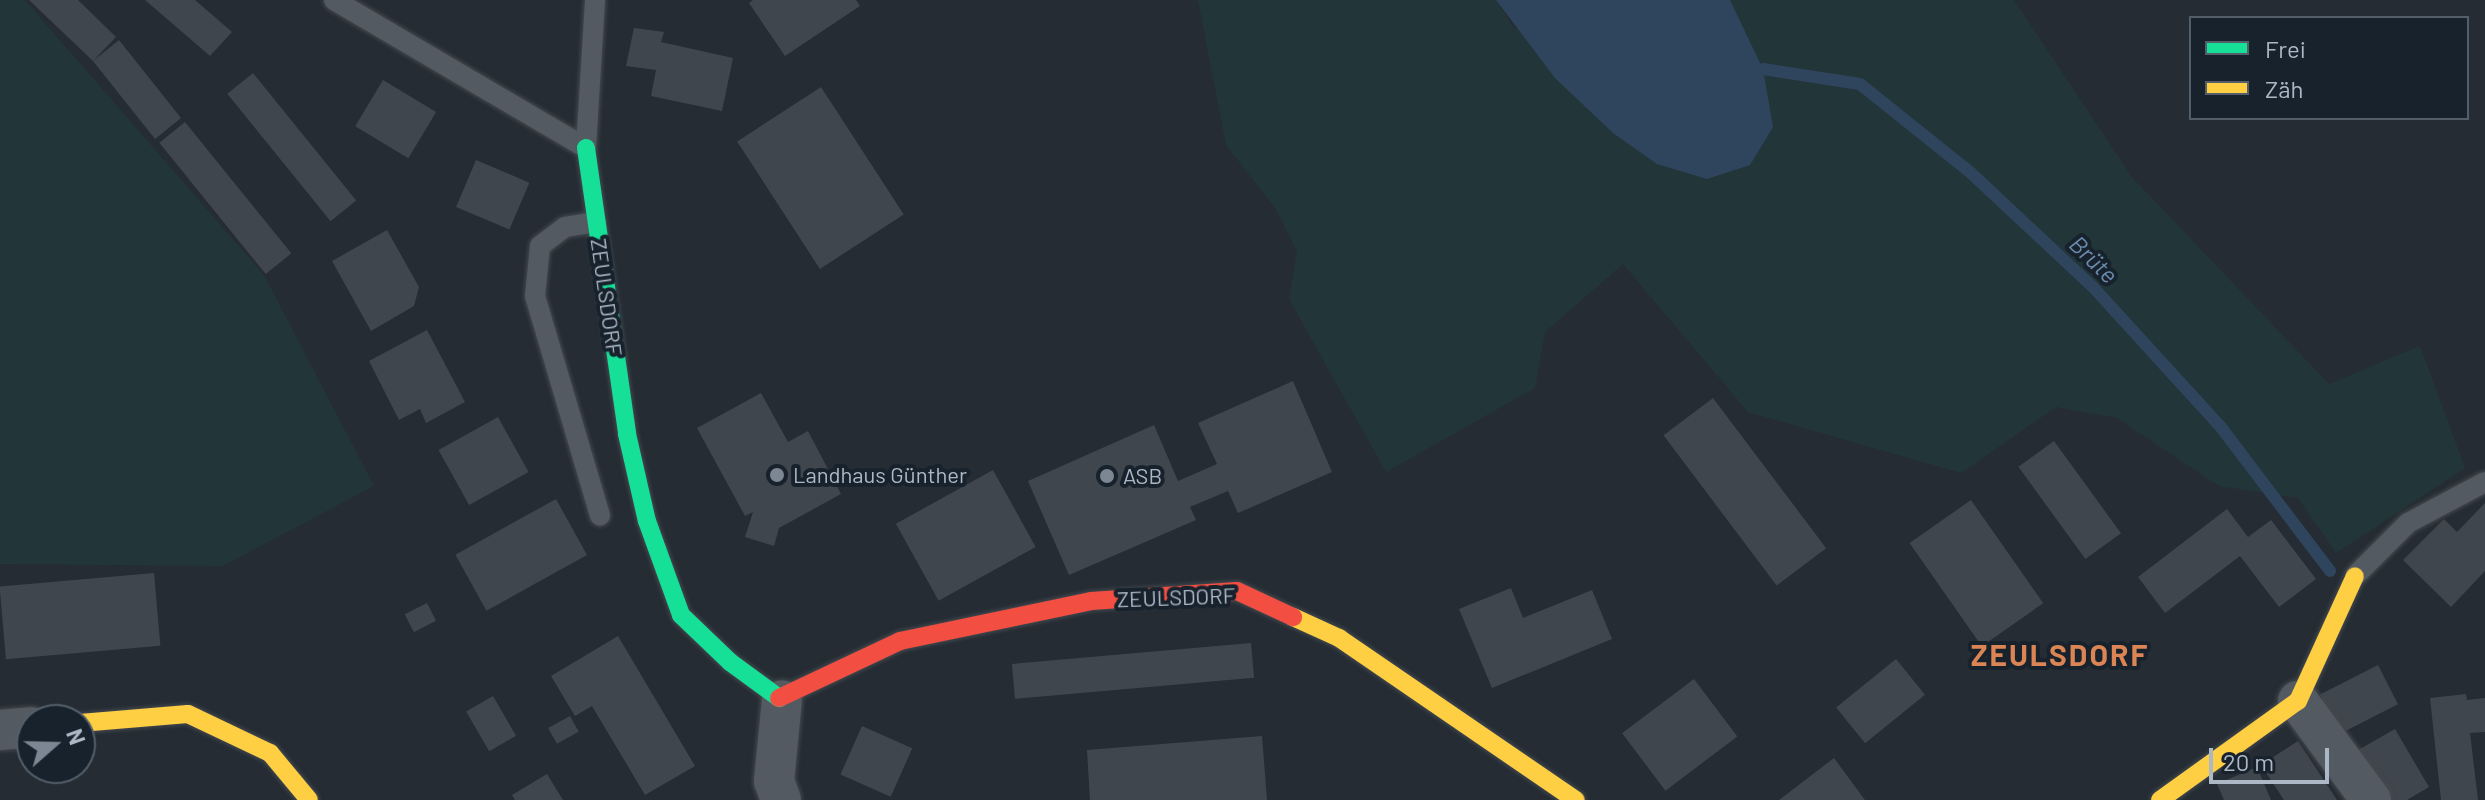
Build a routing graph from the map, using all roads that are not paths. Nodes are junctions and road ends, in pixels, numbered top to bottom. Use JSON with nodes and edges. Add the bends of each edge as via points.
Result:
{"nodes":[{"id":1,"x":334,"y":0,"type":"edge"},
{"id":2,"x":595,"y":0,"type":"edge"},
{"id":3,"x":586,"y":148,"type":"junction"},
{"id":4,"x":596,"y":222,"type":"junction"},
{"id":5,"x":2485,"y":482,"type":"edge"},
{"id":6,"x":600,"y":516,"type":"dead end"},
{"id":7,"x":2355,"y":576,"type":"joint"},
{"id":8,"x":782,"y":700,"type":"junction"},
{"id":9,"x":2298,"y":701,"type":"junction"},
{"id":10,"x":96,"y":722,"type":"edge"},
{"id":11,"x":309,"y":800,"type":"edge"},
{"id":12,"x":781,"y":800,"type":"edge"},
{"id":13,"x":1576,"y":800,"type":"edge"},
{"id":14,"x":2160,"y":800,"type":"edge"},
{"id":15,"x":2371,"y":800,"type":"edge"}],
"edges":[{"from":1,"to":3,"type":"lane"},
{"from":2,"to":3,"type":"lane","name":"ZEULSDORF"},
{"from":3,"to":4,"type":"street","name":"ZEULSDORF"},
{"from":4,"to":6,"type":"lane","name":"ZEULSDORF","via":[[565,227],[540,246],[535,296]]},
{"from":4,"to":8,"type":"street","name":"ZEULSDORF","via":[[627,434],[647,521],[681,615],[730,662]]},
{"from":5,"to":7,"type":"lane","via":[[2408,523]]},
{"from":7,"to":9,"type":"street"},
{"from":8,"to":12,"type":"street","via":[[774,781]]},
{"from":8,"to":13,"type":"street","name":"ZEULSDORF","via":[[900,641],[1091,601],[1237,591],[1339,638]]},
{"from":9,"to":14,"type":"street"},
{"from":9,"to":15,"type":"street"},
{"from":10,"to":11,"type":"street","via":[[188,714],[270,753]]}]}
